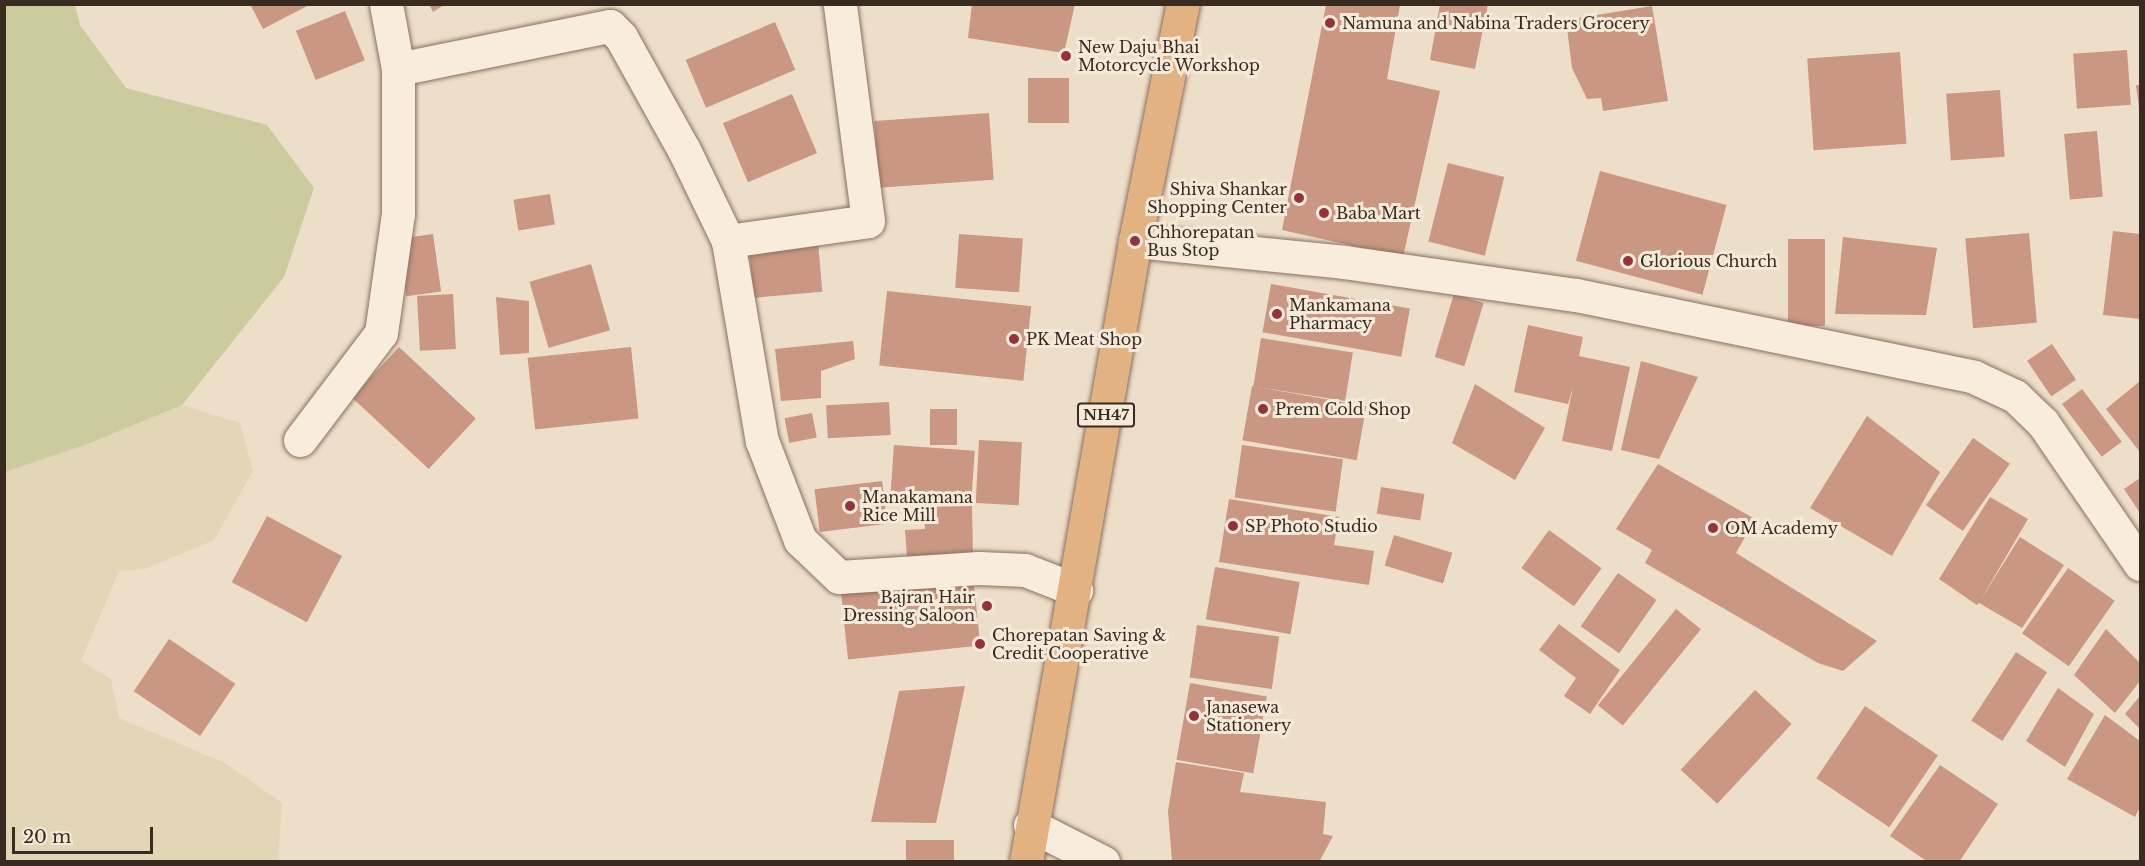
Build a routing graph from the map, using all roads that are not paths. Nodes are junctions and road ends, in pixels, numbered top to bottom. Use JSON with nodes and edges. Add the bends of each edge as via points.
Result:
{"nodes":[{"id":1,"x":386,"y":4,"type":"edge"},
{"id":2,"x":840,"y":4,"type":"edge"},
{"id":3,"x":1183,"y":4,"type":"edge"},
{"id":4,"x":605,"y":15,"type":"edge"},
{"id":5,"x":398,"y":69,"type":"junction"},
{"id":6,"x":728,"y":241,"type":"junction"},
{"id":7,"x":1135,"y":241,"type":"junction"},
{"id":8,"x":300,"y":440,"type":"dead end"},
{"id":9,"x":2140,"y":564,"type":"edge"},
{"id":10,"x":1076,"y":590,"type":"junction"},
{"id":11,"x":1030,"y":825,"type":"junction"},
{"id":12,"x":1026,"y":861,"type":"edge"},
{"id":13,"x":1103,"y":861,"type":"edge"}],
"edges":[{"from":1,"to":5,"type":"street"},
{"from":2,"to":6,"type":"street","via":[[868,221]]},
{"from":3,"to":7,"type":"highway","number":"NH47"},
{"from":4,"to":5,"type":"street"},
{"from":4,"to":6,"type":"street","via":[[684,150]]},
{"from":5,"to":8,"type":"street","via":[[398,214],[381,333]]},
{"from":6,"to":10,"type":"street","via":[[762,441],[800,540],[839,577],[979,568],[1025,570]]},
{"from":7,"to":9,"type":"street","via":[[1344,262],[1576,295],[1974,377],[2014,396],[2043,423]]},
{"from":7,"to":10,"type":"highway","number":"NH47"},
{"from":10,"to":11,"type":"highway","number":"NH47"},
{"from":11,"to":12,"type":"highway","number":"NH47"},
{"from":11,"to":13,"type":"street"}]}
